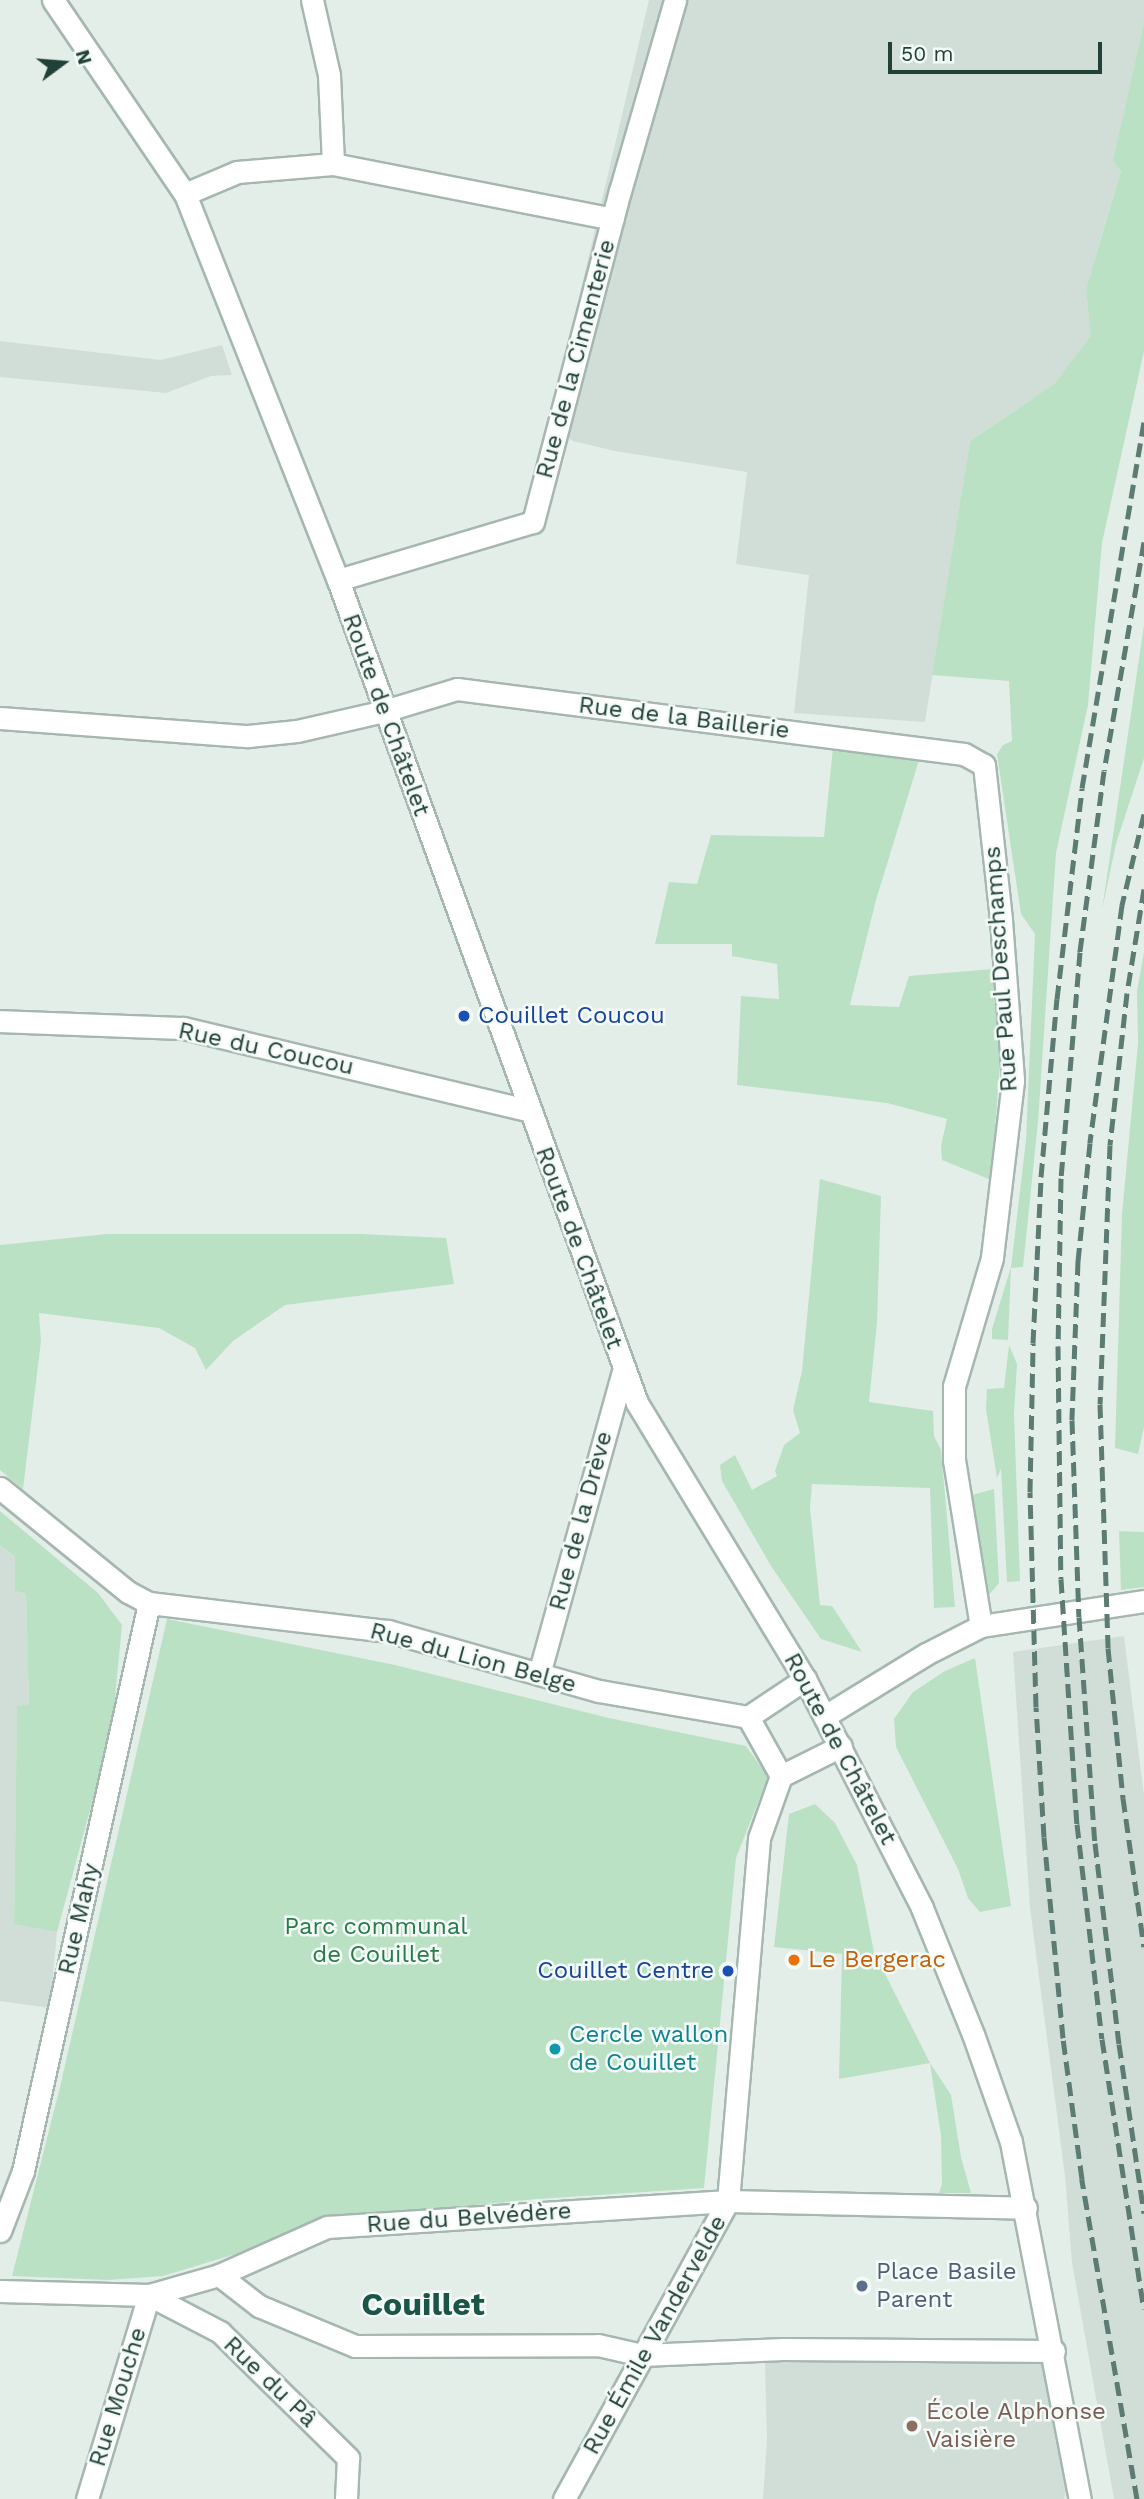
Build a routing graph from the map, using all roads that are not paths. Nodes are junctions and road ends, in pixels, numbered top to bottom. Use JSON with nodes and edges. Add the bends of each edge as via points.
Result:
{"nodes":[{"id":1,"x":53,"y":0,"type":"edge"},
{"id":2,"x":312,"y":0,"type":"edge"},
{"id":3,"x":675,"y":0,"type":"edge"},
{"id":4,"x":333,"y":164,"type":"junction"},
{"id":5,"x":185,"y":194,"type":"junction"},
{"id":6,"x":613,"y":219,"type":"junction"},
{"id":7,"x":338,"y":580,"type":"junction"},
{"id":8,"x":384,"y":711,"type":"junction"},
{"id":9,"x":0,"y":718,"type":"edge"},
{"id":10,"x":984,"y":765,"type":"joint"},
{"id":11,"x":0,"y":1021,"type":"edge"},
{"id":12,"x":528,"y":1110,"type":"junction"},
{"id":13,"x":624,"y":1368,"type":"junction"},
{"id":14,"x":0,"y":1488,"type":"edge"},
{"id":15,"x":1144,"y":1601,"type":"edge"},
{"id":16,"x":149,"y":1603,"type":"junction"},
{"id":17,"x":981,"y":1626,"type":"junction"},
{"id":18,"x":539,"y":1674,"type":"junction"},
{"id":19,"x":805,"y":1679,"type":"junction"},
{"id":20,"x":825,"y":1716,"type":"junction"},
{"id":21,"x":748,"y":1717,"type":"junction"},
{"id":22,"x":841,"y":1746,"type":"junction"},
{"id":23,"x":781,"y":1776,"type":"junction"},
{"id":24,"x":728,"y":2201,"type":"junction"},
{"id":25,"x":1026,"y":2208,"type":"junction"},
{"id":26,"x":0,"y":2231,"type":"edge"},
{"id":27,"x":219,"y":2275,"type":"junction"},
{"id":28,"x":0,"y":2291,"type":"edge"},
{"id":29,"x":149,"y":2295,"type":"junction"},
{"id":30,"x":1054,"y":2351,"type":"junction"},
{"id":31,"x":642,"y":2355,"type":"junction"},
{"id":32,"x":87,"y":2499,"type":"edge"},
{"id":33,"x":346,"y":2499,"type":"edge"},
{"id":34,"x":564,"y":2499,"type":"edge"},
{"id":35,"x":1080,"y":2499,"type":"edge"}],
"edges":[{"from":1,"to":5,"type":"street","name":"Route de Châtelet"},
{"from":2,"to":4,"type":"street","via":[[329,75]]},
{"from":3,"to":6,"type":"street","name":"Rue de la Cimenterie"},
{"from":4,"to":5,"type":"street","via":[[237,172]]},
{"from":4,"to":6,"type":"street"},
{"from":5,"to":7,"type":"street","name":"Route de Châtelet"},
{"from":6,"to":7,"type":"street","name":"Rue de la Cimenterie","via":[[533,522]]},
{"from":7,"to":8,"type":"street","name":"Route de Châtelet"},
{"from":8,"to":9,"type":"street","name":"Rue de la Baillerie","via":[[298,731],[248,736]]},
{"from":8,"to":10,"type":"street","name":"Rue de la Baillerie","via":[[457,689],[964,754]]},
{"from":8,"to":12,"type":"street","name":"Route de Châtelet"},
{"from":10,"to":17,"type":"street","name":"Rue Paul Deschamps","via":[[1013,1081],[992,1258],[954,1385],[954,1460]]},
{"from":11,"to":12,"type":"street","name":"Rue du Coucou","via":[[183,1028]]},
{"from":12,"to":13,"type":"street","name":"Route de Châtelet"},
{"from":13,"to":18,"type":"street","name":"Rue de la Drève"},
{"from":13,"to":19,"type":"street","name":"Route de Châtelet","via":[[636,1403]]},
{"from":14,"to":16,"type":"street","name":"Rue du Lion Belge","via":[[128,1592]]},
{"from":15,"to":17,"type":"street"},
{"from":16,"to":18,"type":"street","name":"Rue du Lion Belge","via":[[388,1631]]},
{"from":16,"to":26,"type":"street","name":"Rue Mahy","via":[[23,2171]]},
{"from":17,"to":20,"type":"street"},
{"from":18,"to":21,"type":"street","name":"Rue du Lion Belge","via":[[599,1691]]},
{"from":19,"to":20,"type":"street","name":"Route de Châtelet"},
{"from":19,"to":21,"type":"street"},
{"from":20,"to":22,"type":"street","name":"Route de Châtelet"},
{"from":21,"to":23,"type":"street"},
{"from":22,"to":23,"type":"street"},
{"from":22,"to":25,"type":"street","name":"Route de Châtelet","via":[[922,1908],[973,2034],[1012,2142]]},
{"from":23,"to":24,"type":"street","name":"Rue Émile Vandervelde","via":[[759,1838]]},
{"from":24,"to":25,"type":"street"},
{"from":24,"to":27,"type":"street","name":"Rue du Belvédère","via":[[327,2227]]},
{"from":24,"to":31,"type":"street","name":"Rue Émile Vandervelde"},
{"from":25,"to":30,"type":"street","name":"Route de Châtelet"},
{"from":27,"to":29,"type":"street","name":"Rue du Belvédère"},
{"from":27,"to":31,"type":"street","via":[[259,2306],[355,2346],[598,2345]]},
{"from":28,"to":29,"type":"street","name":"Rue du Belvédère"},
{"from":29,"to":32,"type":"street","name":"Rue Mouche"},
{"from":29,"to":33,"type":"street","name":"Rue du Pâ","via":[[220,2332],[348,2458]]},
{"from":30,"to":31,"type":"street","via":[[783,2349]]},
{"from":30,"to":35,"type":"street","name":"Route de Châtelet"},
{"from":31,"to":34,"type":"street","name":"Rue Émile Vandervelde","via":[[620,2403]]}]}
